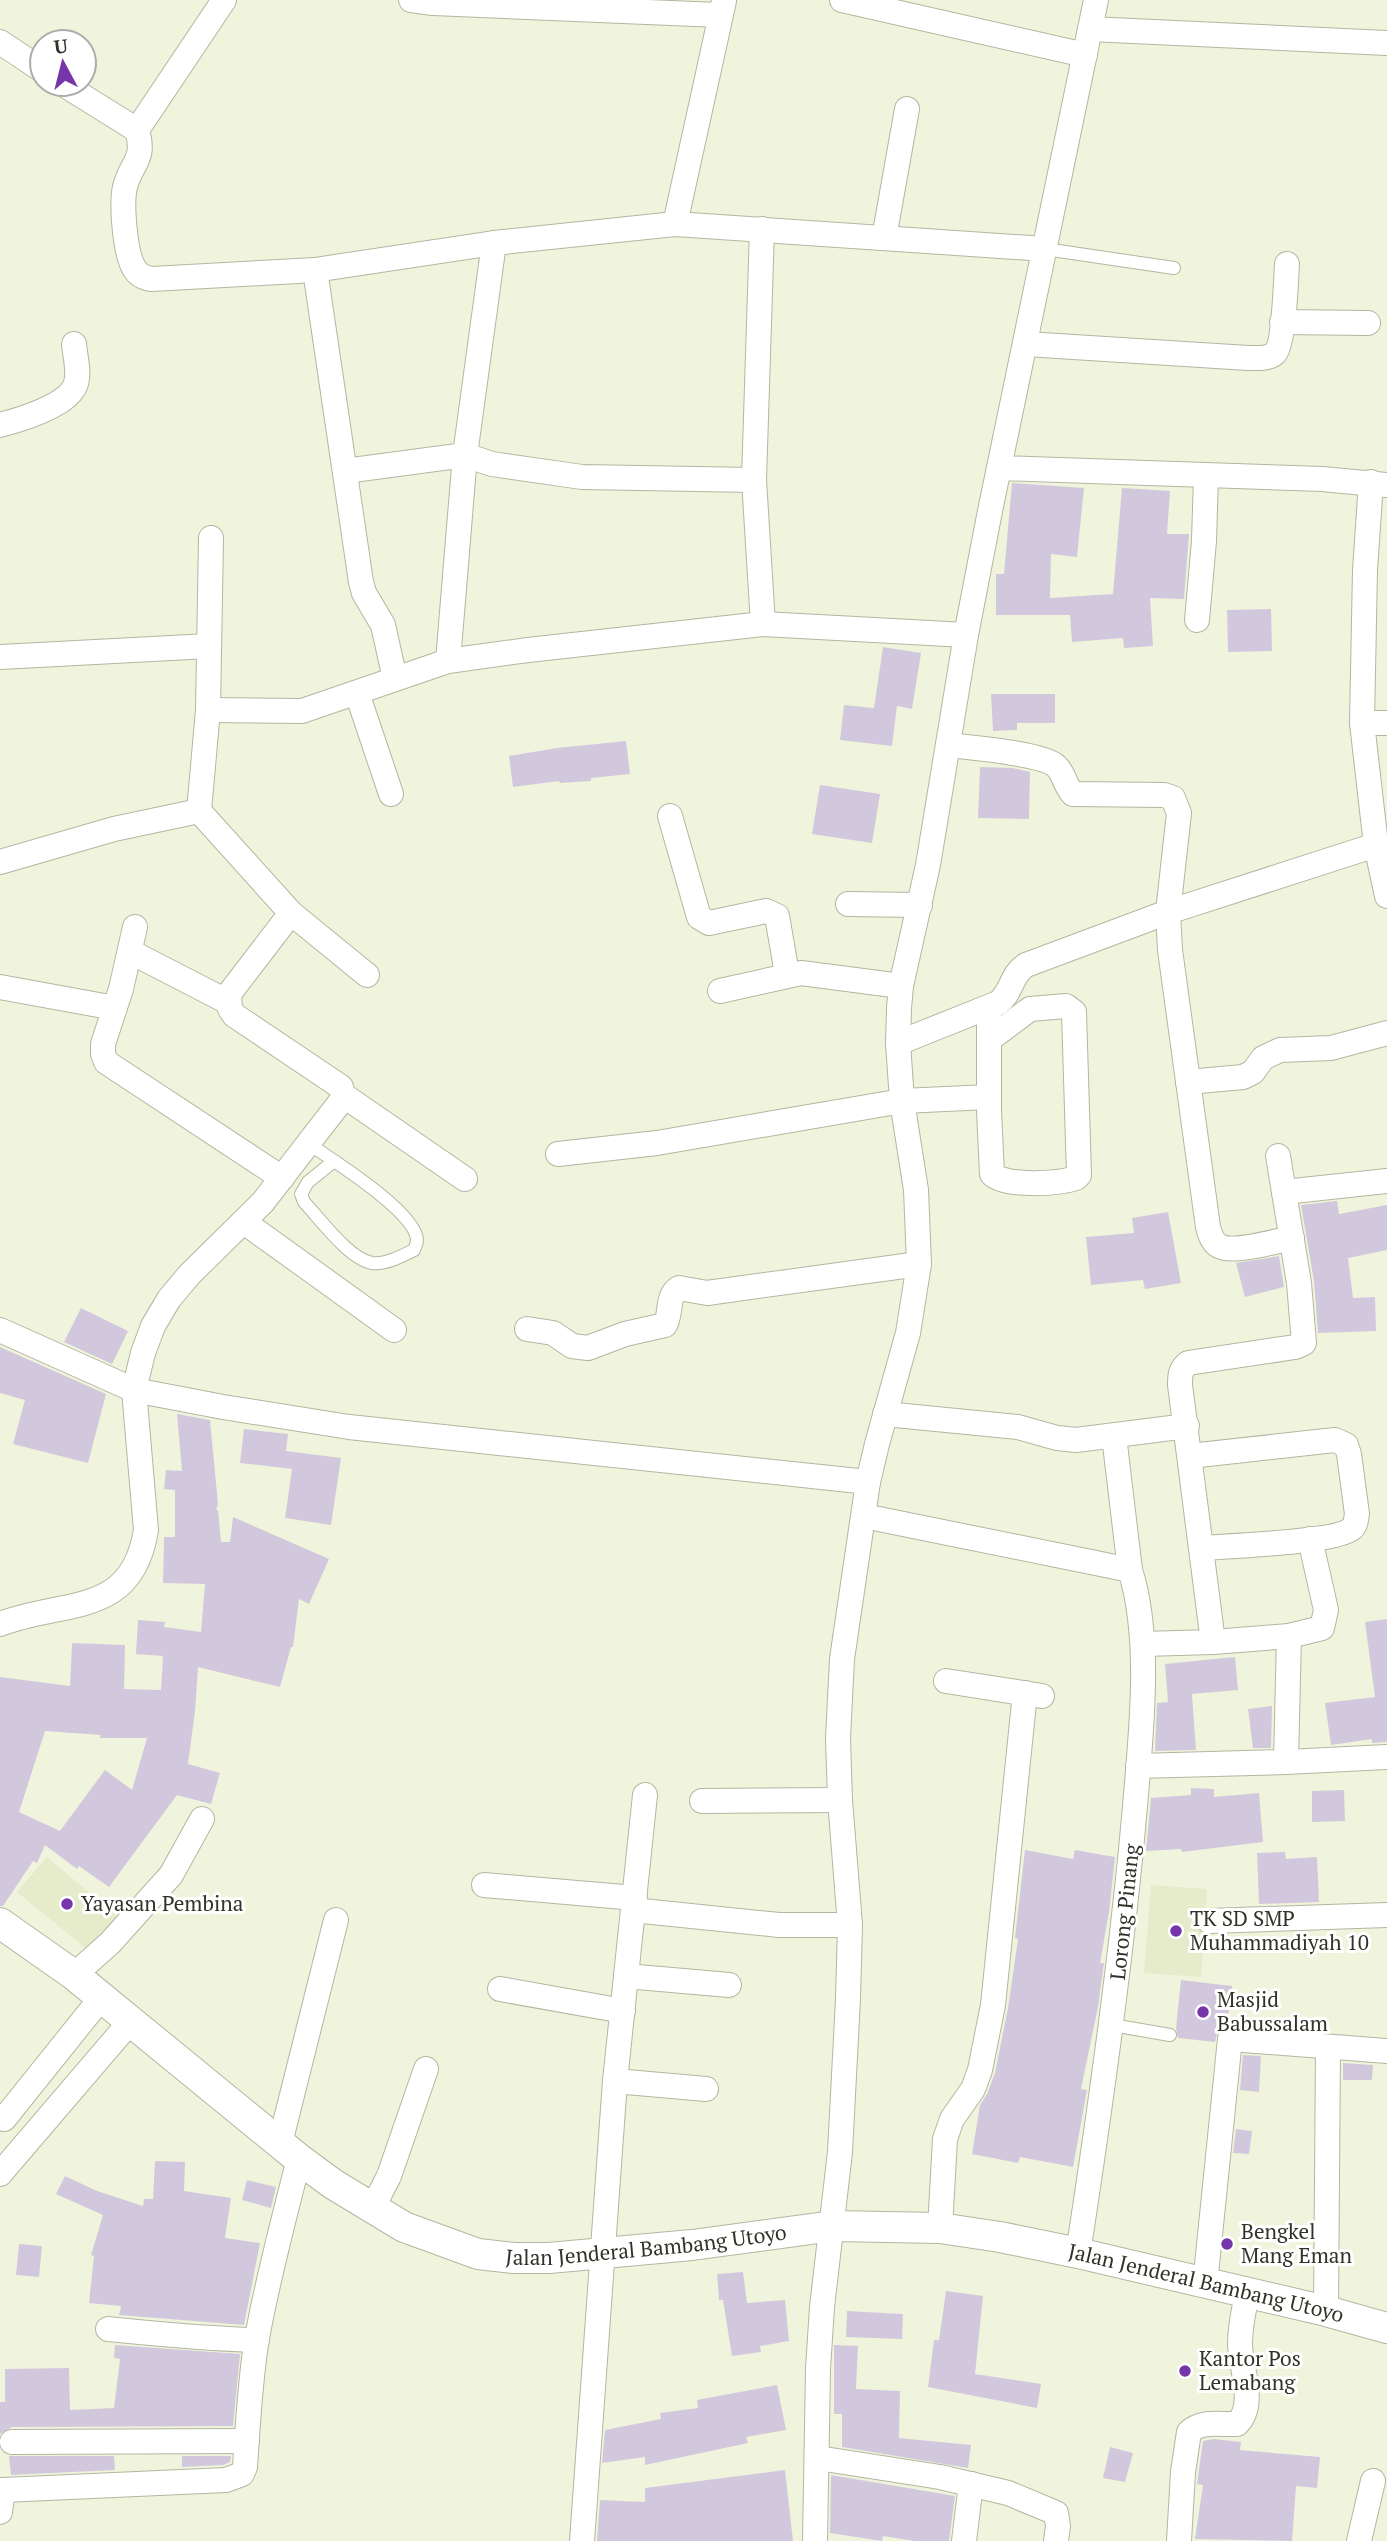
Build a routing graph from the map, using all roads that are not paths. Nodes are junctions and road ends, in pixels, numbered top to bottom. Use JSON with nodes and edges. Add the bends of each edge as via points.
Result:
{"nodes":[{"id":1,"x":224,"y":0,"type":"edge"},
{"id":2,"x":411,"y":0,"type":"edge"},
{"id":3,"x":842,"y":0,"type":"edge"},
{"id":4,"x":1096,"y":0,"type":"edge"},
{"id":5,"x":722,"y":8,"type":"edge"},
{"id":6,"x":1090,"y":29,"type":"junction"},
{"id":7,"x":0,"y":42,"type":"edge"},
{"id":8,"x":1387,"y":43,"type":"edge"},
{"id":9,"x":1085,"y":55,"type":"junction"},
{"id":10,"x":28,"y":61,"type":"edge"},
{"id":11,"x":86,"y":98,"type":"edge"},
{"id":12,"x":907,"y":109,"type":"dead end"},
{"id":13,"x":137,"y":130,"type":"junction"},
{"id":14,"x":675,"y":224,"type":"junction"},
{"id":15,"x":762,"y":229,"type":"junction"},
{"id":16,"x":884,"y":237,"type":"junction"},
{"id":17,"x":494,"y":243,"type":"junction"},
{"id":18,"x":1045,"y":249,"type":"junction"},
{"id":19,"x":1287,"y":264,"type":"dead end"},
{"id":20,"x":1174,"y":268,"type":"dead end"},
{"id":21,"x":315,"y":270,"type":"junction"},
{"id":22,"x":1282,"y":322,"type":"junction"},
{"id":23,"x":1368,"y":323,"type":"dead end"},
{"id":24,"x":74,"y":344,"type":"dead end"},
{"id":25,"x":1026,"y":344,"type":"junction"},
{"id":26,"x":0,"y":425,"type":"edge"},
{"id":27,"x":465,"y":454,"type":"junction"},
{"id":28,"x":999,"y":468,"type":"junction"},
{"id":29,"x":345,"y":471,"type":"junction"},
{"id":30,"x":1206,"y":476,"type":"junction"},
{"id":31,"x":754,"y":480,"type":"junction"},
{"id":32,"x":1379,"y":484,"type":"edge"},
{"id":33,"x":211,"y":538,"type":"dead end"},
{"id":34,"x":1197,"y":620,"type":"dead end"},
{"id":35,"x":763,"y":624,"type":"junction"},
{"id":36,"x":966,"y":635,"type":"junction"},
{"id":37,"x":209,"y":646,"type":"junction"},
{"id":38,"x":0,"y":657,"type":"edge"},
{"id":39,"x":448,"y":661,"type":"junction"},
{"id":40,"x":395,"y":679,"type":"junction"},
{"id":41,"x":356,"y":694,"type":"junction"},
{"id":42,"x":208,"y":710,"type":"junction"},
{"id":43,"x":1362,"y":723,"type":"junction"},
{"id":44,"x":1387,"y":723,"type":"edge"},
{"id":45,"x":948,"y":745,"type":"junction"},
{"id":46,"x":391,"y":794,"type":"dead end"},
{"id":47,"x":199,"y":810,"type":"junction"},
{"id":48,"x":670,"y":816,"type":"dead end"},
{"id":49,"x":1376,"y":845,"type":"junction"},
{"id":50,"x":0,"y":862,"type":"edge"},
{"id":51,"x":1387,"y":896,"type":"edge"},
{"id":52,"x":848,"y":904,"type":"dead end"},
{"id":53,"x":920,"y":905,"type":"junction"},
{"id":54,"x":1168,"y":912,"type":"junction"},
{"id":55,"x":291,"y":913,"type":"junction"},
{"id":56,"x":135,"y":927,"type":"dead end"},
{"id":57,"x":131,"y":952,"type":"junction"},
{"id":58,"x":787,"y":974,"type":"junction"},
{"id":59,"x":368,"y":975,"type":"dead end"},
{"id":60,"x":901,"y":986,"type":"junction"},
{"id":61,"x":0,"y":987,"type":"edge"},
{"id":62,"x":720,"y":991,"type":"dead end"},
{"id":63,"x":228,"y":1002,"type":"junction"},
{"id":64,"x":115,"y":1008,"type":"junction"},
{"id":65,"x":1387,"y":1033,"type":"edge"},
{"id":66,"x":898,"y":1043,"type":"junction"},
{"id":67,"x":1188,"y":1082,"type":"junction"},
{"id":68,"x":343,"y":1094,"type":"junction"},
{"id":69,"x":989,"y":1097,"type":"junction"},
{"id":70,"x":902,"y":1101,"type":"junction"},
{"id":71,"x":310,"y":1144,"type":"junction"},
{"id":72,"x":558,"y":1154,"type":"dead end"},
{"id":73,"x":1278,"y":1156,"type":"dead end"},
{"id":74,"x":334,"y":1161,"type":"junction"},
{"id":75,"x":282,"y":1178,"type":"junction"},
{"id":76,"x":465,"y":1180,"type":"dead end"},
{"id":77,"x":1387,"y":1181,"type":"edge"},
{"id":78,"x":1284,"y":1192,"type":"junction"},
{"id":79,"x":244,"y":1222,"type":"junction"},
{"id":80,"x":1292,"y":1238,"type":"junction"},
{"id":81,"x":919,"y":1264,"type":"junction"},
{"id":82,"x":0,"y":1329,"type":"edge"},
{"id":83,"x":527,"y":1329,"type":"dead end"},
{"id":84,"x":394,"y":1330,"type":"dead end"},
{"id":85,"x":134,"y":1390,"type":"junction"},
{"id":86,"x":885,"y":1414,"type":"junction"},
{"id":87,"x":1187,"y":1426,"type":"junction"},
{"id":88,"x":1114,"y":1436,"type":"junction"},
{"id":89,"x":1190,"y":1456,"type":"junction"},
{"id":90,"x":868,"y":1482,"type":"junction"},
{"id":91,"x":864,"y":1516,"type":"junction"},
{"id":92,"x":1310,"y":1539,"type":"junction"},
{"id":93,"x":1203,"y":1548,"type":"junction"},
{"id":94,"x":1130,"y":1570,"type":"junction"},
{"id":95,"x":0,"y":1623,"type":"edge"},
{"id":96,"x":1289,"y":1636,"type":"junction"},
{"id":97,"x":1213,"y":1642,"type":"junction"},
{"id":98,"x":1143,"y":1644,"type":"junction"},
{"id":99,"x":946,"y":1681,"type":"dead end"},
{"id":100,"x":1387,"y":1757,"type":"edge"},
{"id":101,"x":1286,"y":1762,"type":"junction"},
{"id":102,"x":1138,"y":1766,"type":"junction"},
{"id":103,"x":645,"y":1795,"type":"dead end"},
{"id":104,"x":840,"y":1800,"type":"junction"},
{"id":105,"x":702,"y":1801,"type":"dead end"},
{"id":106,"x":202,"y":1819,"type":"dead end"},
{"id":107,"x":484,"y":1885,"type":"dead end"},
{"id":108,"x":634,"y":1904,"type":"junction"},
{"id":109,"x":1387,"y":1915,"type":"edge"},
{"id":110,"x":336,"y":1920,"type":"dead end"},
{"id":111,"x":1209,"y":1920,"type":"dead end"},
{"id":112,"x":0,"y":1923,"type":"edge"},
{"id":113,"x":850,"y":1925,"type":"junction"},
{"id":114,"x":74,"y":1975,"type":"junction"},
{"id":115,"x":626,"y":1976,"type":"junction"},
{"id":116,"x":729,"y":1986,"type":"dead end"},
{"id":117,"x":500,"y":1989,"type":"dead end"},
{"id":118,"x":101,"y":1998,"type":"junction"},
{"id":119,"x":623,"y":2011,"type":"junction"},
{"id":120,"x":130,"y":2022,"type":"junction"},
{"id":121,"x":1112,"y":2025,"type":"junction"},
{"id":122,"x":1170,"y":2035,"type":"dead end"},
{"id":123,"x":1328,"y":2047,"type":"junction"},
{"id":124,"x":1387,"y":2051,"type":"edge"},
{"id":125,"x":426,"y":2068,"type":"dead end"},
{"id":126,"x":615,"y":2081,"type":"junction"},
{"id":127,"x":706,"y":2089,"type":"dead end"},
{"id":128,"x":4,"y":2119,"type":"dead end"},
{"id":129,"x":290,"y":2151,"type":"junction"},
{"id":130,"x":0,"y":2174,"type":"edge"},
{"id":131,"x":372,"y":2209,"type":"junction"},
{"id":132,"x":833,"y":2226,"type":"junction"},
{"id":133,"x":940,"y":2228,"type":"junction"},
{"id":134,"x":1078,"y":2253,"type":"junction"},
{"id":135,"x":604,"y":2254,"type":"junction"},
{"id":136,"x":1205,"y":2284,"type":"junction"},
{"id":137,"x":1247,"y":2293,"type":"junction"},
{"id":138,"x":1326,"y":2311,"type":"junction"},
{"id":139,"x":1387,"y":2328,"type":"edge"},
{"id":140,"x":108,"y":2329,"type":"dead end"},
{"id":141,"x":257,"y":2340,"type":"junction"},
{"id":142,"x":247,"y":2441,"type":"junction"},
{"id":143,"x":12,"y":2442,"type":"dead end"},
{"id":144,"x":818,"y":2458,"type":"junction"},
{"id":145,"x":1373,"y":2481,"type":"dead end"},
{"id":146,"x":971,"y":2484,"type":"junction"},
{"id":147,"x":1,"y":2497,"type":"edge"},
{"id":148,"x":582,"y":2541,"type":"edge"},
{"id":149,"x":816,"y":2541,"type":"edge"},
{"id":150,"x":964,"y":2541,"type":"edge"},
{"id":151,"x":1056,"y":2541,"type":"edge"},
{"id":152,"x":1179,"y":2541,"type":"edge"},
{"id":153,"x":1359,"y":2541,"type":"edge"}],
"edges":[{"from":1,"to":13,"type":"street"},
{"from":2,"to":5,"type":"street"},
{"from":3,"to":9,"type":"street"},
{"from":4,"to":6,"type":"street"},
{"from":5,"to":14,"type":"street"},
{"from":6,"to":8,"type":"street"},
{"from":6,"to":9,"type":"street"},
{"from":7,"to":10,"type":"street"},
{"from":9,"to":18,"type":"street"},
{"from":11,"to":13,"type":"street"},
{"from":12,"to":16,"type":"street"},
{"from":13,"to":21,"type":"street","via":[[139,159],[124,195],[129,251],[139,275],[160,280]]},
{"from":14,"to":15,"type":"street"},
{"from":14,"to":17,"type":"street"},
{"from":15,"to":16,"type":"street"},
{"from":15,"to":31,"type":"street"},
{"from":16,"to":18,"type":"street"},
{"from":17,"to":21,"type":"street"},
{"from":17,"to":27,"type":"street"},
{"from":18,"to":20,"type":"lane"},
{"from":18,"to":25,"type":"street"},
{"from":19,"to":22,"type":"street"},
{"from":21,"to":29,"type":"street"},
{"from":22,"to":23,"type":"street"},
{"from":22,"to":25,"type":"street","via":[[1276,352],[1257,358]]},
{"from":24,"to":26,"type":"street","via":[[76,380],[68,395]]},
{"from":25,"to":28,"type":"street"},
{"from":27,"to":29,"type":"street"},
{"from":27,"to":31,"type":"street","via":[[492,464],[582,477]]},
{"from":27,"to":39,"type":"street"},
{"from":28,"to":30,"type":"street"},
{"from":28,"to":36,"type":"street"},
{"from":29,"to":40,"type":"street","via":[[360,582],[383,625]]},
{"from":30,"to":32,"type":"street"},
{"from":30,"to":34,"type":"street"},
{"from":31,"to":35,"type":"street"},
{"from":32,"to":43,"type":"street","via":[[1365,570]]},
{"from":33,"to":37,"type":"street"},
{"from":35,"to":36,"type":"street"},
{"from":35,"to":39,"type":"street"},
{"from":36,"to":45,"type":"street"},
{"from":37,"to":38,"type":"street"},
{"from":37,"to":42,"type":"street"},
{"from":39,"to":40,"type":"street"},
{"from":40,"to":41,"type":"street"},
{"from":41,"to":42,"type":"street","via":[[302,711]]},
{"from":41,"to":46,"type":"street"},
{"from":42,"to":47,"type":"street"},
{"from":43,"to":44,"type":"street"},
{"from":43,"to":49,"type":"street"},
{"from":45,"to":53,"type":"street"},
{"from":45,"to":54,"type":"street","via":[[1051,762],[1073,794],[1164,794],[1173,798],[1179,813]]},
{"from":47,"to":50,"type":"street"},
{"from":47,"to":55,"type":"street"},
{"from":48,"to":58,"type":"street","via":[[699,917],[709,923],[774,913]]},
{"from":49,"to":51,"type":"street"},
{"from":49,"to":54,"type":"street"},
{"from":52,"to":53,"type":"street"},
{"from":53,"to":60,"type":"street"},
{"from":54,"to":66,"type":"street","via":[[1026,965],[998,1003]]},
{"from":54,"to":67,"type":"street"},
{"from":55,"to":59,"type":"street"},
{"from":55,"to":63,"type":"street","via":[[229,994]]},
{"from":56,"to":57,"type":"street"},
{"from":57,"to":63,"type":"street"},
{"from":57,"to":64,"type":"street"},
{"from":58,"to":60,"type":"street"},
{"from":58,"to":62,"type":"street"},
{"from":60,"to":66,"type":"street"},
{"from":61,"to":64,"type":"street"},
{"from":63,"to":68,"type":"street","via":[[234,1015],[330,1079]]},
{"from":64,"to":75,"type":"street","via":[[103,1044],[106,1062]]},
{"from":65,"to":67,"type":"street","via":[[1331,1048],[1280,1050],[1263,1058],[1243,1077]]},
{"from":66,"to":70,"type":"street"},
{"from":67,"to":80,"type":"street","via":[[1212,1240],[1230,1249]]},
{"from":68,"to":71,"type":"street"},
{"from":68,"to":76,"type":"street"},
{"from":69,"to":69,"type":"street","via":[[989,1028],[1030,1009],[1066,1006],[1074,1012],[1079,1175],[1039,1183],[995,1177],[990,1165]]},
{"from":69,"to":70,"type":"street"},
{"from":70,"to":72,"type":"street","via":[[657,1143]]},
{"from":70,"to":81,"type":"street","via":[[916,1191]]},
{"from":71,"to":74,"type":"lane"},
{"from":71,"to":75,"type":"street"},
{"from":73,"to":78,"type":"street"},
{"from":74,"to":74,"type":"lane","via":[[393,1203],[413,1229],[414,1250],[373,1263],[349,1252],[304,1202],[301,1194],[308,1182]]},
{"from":75,"to":79,"type":"street"},
{"from":77,"to":78,"type":"street"},
{"from":78,"to":80,"type":"street"},
{"from":79,"to":84,"type":"street"},
{"from":79,"to":85,"type":"street","via":[[169,1299],[150,1335]]},
{"from":80,"to":87,"type":"street","via":[[1304,1343],[1188,1363],[1180,1373]]},
{"from":81,"to":83,"type":"street","via":[[707,1293],[679,1288],[672,1294],[665,1325],[588,1348],[572,1346],[553,1333]]},
{"from":81,"to":86,"type":"street","via":[[908,1333]]},
{"from":82,"to":85,"type":"street"},
{"from":85,"to":90,"type":"street","via":[[354,1427]]},
{"from":85,"to":95,"type":"street","via":[[146,1530],[134,1569],[121,1587],[102,1597]]},
{"from":86,"to":88,"type":"street","via":[[1018,1427],[1076,1440]]},
{"from":86,"to":90,"type":"street"},
{"from":87,"to":88,"type":"street"},
{"from":87,"to":89,"type":"street"},
{"from":88,"to":94,"type":"street","name":"Lorong Pinang"},
{"from":89,"to":92,"type":"street","via":[[1335,1440],[1346,1445],[1355,1524],[1343,1533]]},
{"from":89,"to":93,"type":"street"},
{"from":90,"to":91,"type":"street"},
{"from":91,"to":94,"type":"street"},
{"from":91,"to":104,"type":"street","via":[[842,1659]]},
{"from":92,"to":93,"type":"street"},
{"from":92,"to":96,"type":"street","via":[[1326,1619],[1322,1628]]},
{"from":93,"to":97,"type":"street"},
{"from":94,"to":98,"type":"street","name":"Lorong Pinang"},
{"from":96,"to":97,"type":"street"},
{"from":96,"to":101,"type":"street"},
{"from":97,"to":98,"type":"street"},
{"from":98,"to":102,"type":"street","name":"Lorong Pinang"},
{"from":99,"to":133,"type":"street","via":[[1034,1695],[993,2005],[980,2070],[945,2140]]},
{"from":100,"to":101,"type":"street"},
{"from":101,"to":102,"type":"street"},
{"from":102,"to":121,"type":"street","name":"Lorong Pinang"},
{"from":103,"to":108,"type":"street"},
{"from":104,"to":105,"type":"street"},
{"from":104,"to":113,"type":"street"},
{"from":106,"to":114,"type":"street","via":[[171,1875]]},
{"from":107,"to":108,"type":"street"},
{"from":108,"to":113,"type":"street","via":[[779,1925]]},
{"from":108,"to":115,"type":"street"},
{"from":109,"to":111,"type":"street"},
{"from":110,"to":129,"type":"street"},
{"from":112,"to":114,"type":"street","name":"Jalan Jenderal Bambang Utoyo"},
{"from":113,"to":132,"type":"street"},
{"from":114,"to":118,"type":"street","name":"Jalan Jenderal Bambang Utoyo"},
{"from":115,"to":116,"type":"street"},
{"from":115,"to":119,"type":"street"},
{"from":117,"to":119,"type":"street"},
{"from":118,"to":120,"type":"street","name":"Jalan Jenderal Bambang Utoyo"},
{"from":118,"to":128,"type":"street"},
{"from":119,"to":126,"type":"street"},
{"from":120,"to":129,"type":"street","name":"Jalan Jenderal Bambang Utoyo"},
{"from":120,"to":130,"type":"street"},
{"from":121,"to":122,"type":"lane"},
{"from":121,"to":134,"type":"street","name":"Lorong Pinang"},
{"from":123,"to":124,"type":"street"},
{"from":123,"to":136,"type":"street","via":[[1230,2039]]},
{"from":123,"to":138,"type":"street"},
{"from":125,"to":131,"type":"street","via":[[389,2176]]},
{"from":126,"to":127,"type":"street"},
{"from":126,"to":135,"type":"street"},
{"from":129,"to":131,"type":"street","name":"Jalan Jenderal Bambang Utoyo"},
{"from":129,"to":141,"type":"street"},
{"from":131,"to":135,"type":"street","name":"Jalan Jenderal Bambang Utoyo","via":[[404,2227],[478,2254],[550,2259]]},
{"from":132,"to":133,"type":"street","name":"Jalan Jenderal Bambang Utoyo"},
{"from":132,"to":135,"type":"street","name":"Jalan Jenderal Bambang Utoyo"},
{"from":132,"to":144,"type":"street","via":[[822,2307]]},
{"from":133,"to":134,"type":"street","name":"Jalan Jenderal Bambang Utoyo"},
{"from":134,"to":136,"type":"street","name":"Jalan Jenderal Bambang Utoyo"},
{"from":135,"to":148,"type":"street"},
{"from":136,"to":137,"type":"street","name":"Jalan Jenderal Bambang Utoyo"},
{"from":137,"to":138,"type":"street","name":"Jalan Jenderal Bambang Utoyo"},
{"from":137,"to":152,"type":"street","via":[[1240,2344],[1247,2396],[1242,2417],[1237,2424],[1205,2424],[1189,2432]]},
{"from":138,"to":139,"type":"street","name":"Jalan Jenderal Bambang Utoyo"},
{"from":140,"to":141,"type":"street"},
{"from":141,"to":142,"type":"street"},
{"from":142,"to":143,"type":"street"},
{"from":142,"to":147,"type":"street","via":[[246,2467],[242,2474],[226,2480]]},
{"from":144,"to":146,"type":"street"},
{"from":144,"to":149,"type":"street"},
{"from":145,"to":153,"type":"street"},
{"from":146,"to":150,"type":"street"},
{"from":146,"to":151,"type":"street","via":[[1053,2510],[1058,2518]]}]}
